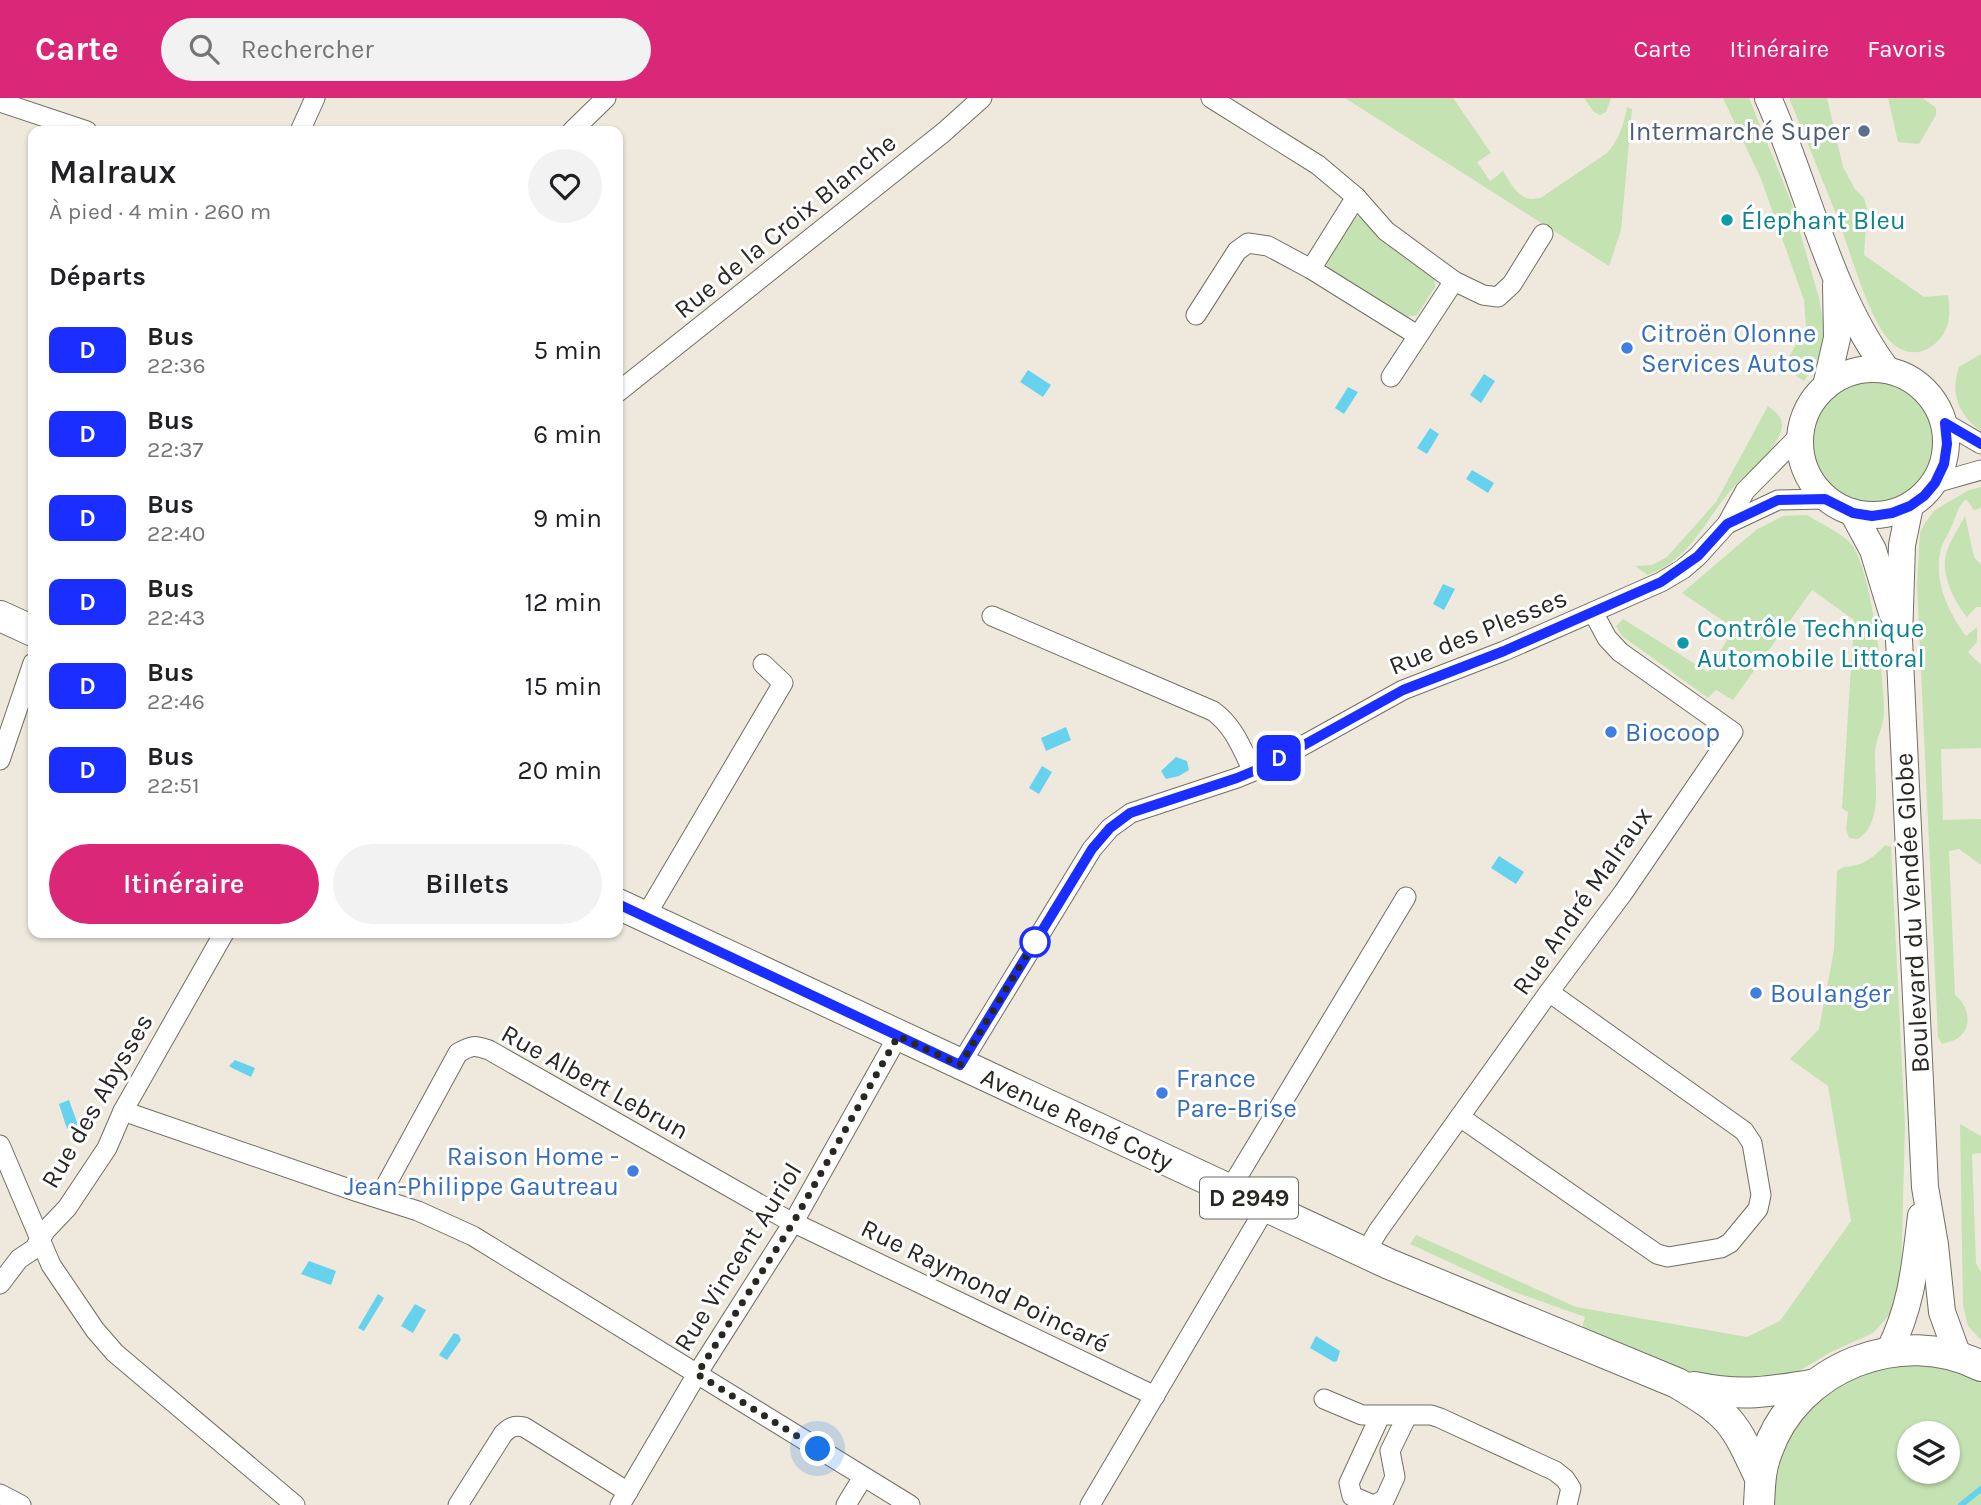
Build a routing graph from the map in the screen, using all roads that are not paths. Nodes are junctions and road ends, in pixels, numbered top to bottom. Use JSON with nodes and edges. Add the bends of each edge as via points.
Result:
{"nodes":[{"id":1,"x":315,"y":98,"type":"edge"},
{"id":2,"x":606,"y":98,"type":"edge"},
{"id":3,"x":982,"y":98,"type":"edge"},
{"id":4,"x":1211,"y":98,"type":"edge"},
{"id":5,"x":1768,"y":98,"type":"edge"},
{"id":6,"x":0,"y":102,"type":"edge"},
{"id":7,"x":72,"y":126,"type":"edge"},
{"id":8,"x":302,"y":126,"type":"edge"},
{"id":9,"x":577,"y":126,"type":"edge"},
{"id":10,"x":1356,"y":197,"type":"junction"},
{"id":11,"x":1543,"y":234,"type":"dead end"},
{"id":12,"x":1311,"y":268,"type":"junction"},
{"id":13,"x":1454,"y":281,"type":"junction"},
{"id":14,"x":1836,"y":283,"type":"junction"},
{"id":15,"x":1196,"y":315,"type":"dead end"},
{"id":16,"x":1417,"y":335,"type":"junction"},
{"id":17,"x":1887,"y":370,"type":"junction"},
{"id":18,"x":1391,"y":377,"type":"dead end"},
{"id":19,"x":1826,"y":386,"type":"junction"},
{"id":20,"x":623,"y":388,"type":"edge"},
{"id":21,"x":1945,"y":423,"type":"junction"},
{"id":22,"x":1799,"y":436,"type":"junction"},
{"id":23,"x":1981,"y":443,"type":"edge"},
{"id":24,"x":1981,"y":470,"type":"edge"},
{"id":25,"x":1935,"y":483,"type":"junction"},
{"id":26,"x":1825,"y":499,"type":"junction"},
{"id":27,"x":1910,"y":506,"type":"junction"},
{"id":28,"x":1853,"y":513,"type":"junction"},
{"id":29,"x":1727,"y":524,"type":"junction"},
{"id":30,"x":1593,"y":612,"type":"junction"},
{"id":31,"x":0,"y":616,"type":"edge"},
{"id":32,"x":992,"y":616,"type":"dead end"},
{"id":33,"x":28,"y":629,"type":"edge"},
{"id":34,"x":1899,"y":639,"type":"junction"},
{"id":35,"x":763,"y":664,"type":"dead end"},
{"id":36,"x":28,"y":678,"type":"edge"},
{"id":37,"x":0,"y":760,"type":"edge"},
{"id":38,"x":1253,"y":771,"type":"junction"},
{"id":39,"x":1406,"y":897,"type":"dead end"},
{"id":40,"x":623,"y":906,"type":"edge"},
{"id":41,"x":645,"y":917,"type":"junction"},
{"id":42,"x":221,"y":938,"type":"edge"},
{"id":43,"x":1549,"y":992,"type":"junction"},
{"id":44,"x":898,"y":1036,"type":"junction"},
{"id":45,"x":960,"y":1065,"type":"junction"},
{"id":46,"x":123,"y":1111,"type":"junction"},
{"id":47,"x":1460,"y":1117,"type":"junction"},
{"id":48,"x":0,"y":1145,"type":"edge"},
{"id":49,"x":1925,"y":1187,"type":"junction"},
{"id":50,"x":1230,"y":1189,"type":"junction"},
{"id":51,"x":379,"y":1198,"type":"junction"},
{"id":52,"x":1266,"y":1207,"type":"junction"},
{"id":53,"x":793,"y":1223,"type":"junction"},
{"id":54,"x":40,"y":1241,"type":"junction"},
{"id":55,"x":1365,"y":1253,"type":"junction"},
{"id":56,"x":0,"y":1284,"type":"edge"},
{"id":57,"x":1889,"y":1351,"type":"junction"},
{"id":58,"x":1970,"y":1361,"type":"edge"},
{"id":59,"x":697,"y":1374,"type":"junction"},
{"id":60,"x":1677,"y":1383,"type":"junction"},
{"id":61,"x":1816,"y":1384,"type":"junction"},
{"id":62,"x":1154,"y":1396,"type":"junction"},
{"id":63,"x":1324,"y":1399,"type":"dead end"},
{"id":64,"x":1380,"y":1416,"type":"junction"},
{"id":65,"x":1407,"y":1416,"type":"junction"},
{"id":66,"x":863,"y":1477,"type":"junction"},
{"id":67,"x":1760,"y":1492,"type":"edge"},
{"id":68,"x":0,"y":1494,"type":"edge"},
{"id":69,"x":624,"y":1499,"type":"edge"},
{"id":70,"x":289,"y":1503,"type":"edge"},
{"id":71,"x":21,"y":1505,"type":"edge"},
{"id":72,"x":458,"y":1505,"type":"edge"},
{"id":73,"x":846,"y":1505,"type":"edge"},
{"id":74,"x":909,"y":1505,"type":"edge"},
{"id":75,"x":1090,"y":1505,"type":"edge"},
{"id":76,"x":1374,"y":1505,"type":"edge"},
{"id":77,"x":1567,"y":1505,"type":"edge"}],
"edges":[{"from":1,"to":8,"type":"street"},
{"from":2,"to":9,"type":"street"},
{"from":3,"to":20,"type":"street","name":"Rue de la Croix Blanche"},
{"from":4,"to":10,"type":"street","via":[[1318,165]]},
{"from":5,"to":14,"type":"main road"},
{"from":6,"to":7,"type":"street"},
{"from":10,"to":12,"type":"street"},
{"from":10,"to":13,"type":"street","via":[[1386,230]]},
{"from":11,"to":13,"type":"street","via":[[1512,284],[1498,297]]},
{"from":12,"to":15,"type":"street","via":[[1268,246],[1248,243],[1237,251]]},
{"from":12,"to":16,"type":"street"},
{"from":13,"to":16,"type":"street"},
{"from":14,"to":17,"type":"main road"},
{"from":14,"to":19,"type":"main road","via":[[1837,338]]},
{"from":16,"to":18,"type":"street"},
{"from":17,"to":19,"type":"main road","via":[[1844,374]]},
{"from":17,"to":21,"type":"main road","via":[[1922,387]]},
{"from":19,"to":22,"type":"main road","via":[[1808,408]]},
{"from":21,"to":23,"type":"street"},
{"from":21,"to":25,"type":"main road","via":[[1944,464]]},
{"from":22,"to":26,"type":"main road","via":[[1801,459]]},
{"from":22,"to":29,"type":"street","name":"Rue des Plesses","via":[[1745,491]]},
{"from":24,"to":25,"type":"street"},
{"from":25,"to":27,"type":"main road"},
{"from":26,"to":28,"type":"main road"},
{"from":26,"to":29,"type":"street","name":"Rue des Plesses","via":[[1778,500]]},
{"from":27,"to":28,"type":"main road","via":[[1882,515]]},
{"from":27,"to":34,"type":"main road","name":"Boulevard du Vendée Globe","via":[[1902,545]]},
{"from":28,"to":34,"type":"main road","name":"Boulevard du Vendée Globe","via":[[1875,557]]},
{"from":29,"to":30,"type":"street","name":"Rue des Plesses","via":[[1683,569]]},
{"from":30,"to":38,"type":"street","name":"Rue des Plesses","via":[[1403,690]]},
{"from":30,"to":43,"type":"street","name":"Rue André Malraux","via":[[1606,638],[1620,652],[1733,732]]},
{"from":31,"to":33,"type":"main road"},
{"from":32,"to":38,"type":"street","via":[[1213,711],[1233,730]]},
{"from":34,"to":49,"type":"main road","name":"Boulevard du Vendée Globe"},
{"from":35,"to":41,"type":"street","via":[[783,683]]},
{"from":36,"to":37,"type":"street"},
{"from":38,"to":45,"type":"street","name":"Rue des Plesses","via":[[1130,813],[1110,828],[1092,849]]},
{"from":39,"to":50,"type":"street"},
{"from":40,"to":41,"type":"main road","name":"Avenue René Coty"},
{"from":41,"to":44,"type":"main road","name":"Avenue René Coty"},
{"from":42,"to":46,"type":"street","name":"Rue des Abysses"},
{"from":43,"to":47,"type":"street","name":"Rue André Malraux"},
{"from":43,"to":47,"type":"street","via":[[1744,1131],[1752,1143],[1761,1195],[1758,1209],[1721,1248],[1668,1257],[1657,1254]]},
{"from":44,"to":45,"type":"main road","name":"Avenue René Coty"},
{"from":44,"to":53,"type":"street","name":"Rue Vincent Auriol"},
{"from":45,"to":50,"type":"main road","name":"Avenue René Coty","number":"D 2949"},
{"from":46,"to":51,"type":"street"},
{"from":46,"to":54,"type":"street","name":"Rue des Abysses","via":[[107,1147]]},
{"from":47,"to":55,"type":"street","name":"Rue André Malraux"},
{"from":48,"to":54,"type":"street"},
{"from":49,"to":57,"type":"main road","name":"Boulevard du Vendée Globe","via":[[1908,1309]]},
{"from":49,"to":58,"type":"main road","name":"Boulevard du Vendée Globe","via":[[1942,1312]]},
{"from":50,"to":52,"type":"main road","name":"Avenue René Coty","number":"D 2949"},
{"from":51,"to":53,"type":"street","name":"Rue Albert Lebrun","via":[[458,1053],[470,1046],[489,1050]]},
{"from":51,"to":59,"type":"street","via":[[472,1236]]},
{"from":52,"to":55,"type":"main road","name":"Avenue René Coty","number":"D 2949"},
{"from":52,"to":62,"type":"street"},
{"from":53,"to":59,"type":"street","name":"Rue Vincent Auriol"},
{"from":53,"to":62,"type":"street","name":"Rue Raymond Poincaré"},
{"from":54,"to":56,"type":"street","name":"Rue des Abysses"},
{"from":54,"to":70,"type":"street","via":[[61,1282],[115,1353]]},
{"from":55,"to":60,"type":"main road","name":"Avenue René Coty","number":"D 2949"},
{"from":57,"to":58,"type":"main road","via":[[1936,1350]]},
{"from":57,"to":61,"type":"main road","via":[[1863,1358]]},
{"from":59,"to":66,"type":"street"},
{"from":59,"to":69,"type":"street","name":"Rue Vincent Auriol"},
{"from":60,"to":61,"type":"main road","number":"D 2949","via":[[1745,1394]]},
{"from":60,"to":67,"type":"main road","number":"D 2949","via":[[1724,1414],[1743,1439]]},
{"from":61,"to":67,"type":"main road","via":[[1779,1426],[1767,1451]]},
{"from":62,"to":75,"type":"street"},
{"from":63,"to":64,"type":"street","via":[[1362,1415]]},
{"from":64,"to":65,"type":"street"},
{"from":64,"to":76,"type":"street","via":[[1349,1483],[1352,1496]]},
{"from":65,"to":76,"type":"street","via":[[1391,1451],[1395,1477],[1385,1499]]},
{"from":65,"to":77,"type":"street","via":[[1440,1418],[1555,1471],[1570,1489]]},
{"from":66,"to":73,"type":"street"},
{"from":66,"to":74,"type":"street"},
{"from":68,"to":71,"type":"street"},
{"from":69,"to":72,"type":"street","via":[[524,1427],[516,1426],[503,1434]]}]}
